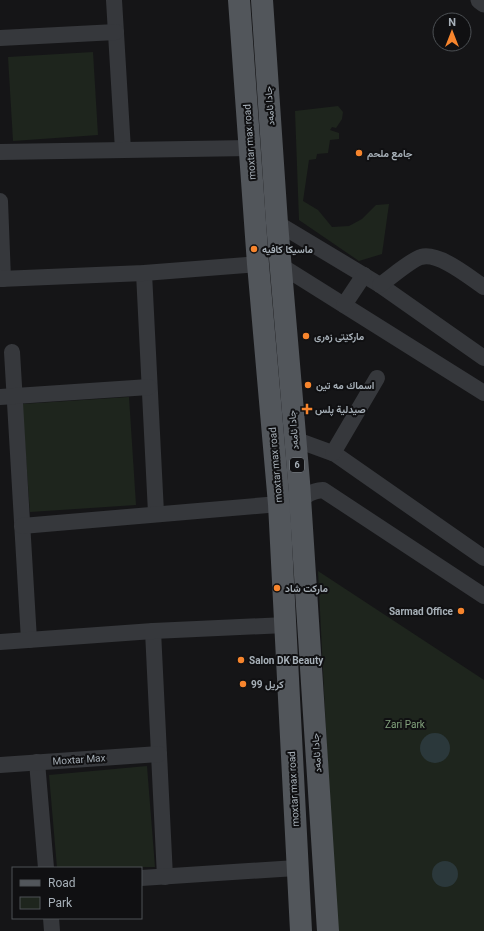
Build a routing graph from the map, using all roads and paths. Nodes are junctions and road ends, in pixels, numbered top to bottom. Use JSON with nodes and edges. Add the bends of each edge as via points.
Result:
{"nodes":[{"id":1,"x":114,"y":0,"type":"edge"},
{"id":2,"x":239,"y":0,"type":"edge"},
{"id":3,"x":262,"y":0,"type":"edge"},
{"id":4,"x":480,"y":0,"type":"edge"},
{"id":5,"x":484,"y":3,"type":"edge"},
{"id":6,"x":116,"y":32,"type":"junction"},
{"id":7,"x":0,"y":38,"type":"edge"},
{"id":8,"x":250,"y":148,"type":"junction"},
{"id":9,"x":124,"y":150,"type":"junction"},
{"id":10,"x":0,"y":152,"type":"edge"},
{"id":11,"x":0,"y":201,"type":"edge"},
{"id":12,"x":277,"y":223,"type":"junction"},
{"id":13,"x":258,"y":264,"type":"junction"},
{"id":14,"x":280,"y":265,"type":"junction"},
{"id":15,"x":144,"y":273,"type":"junction"},
{"id":16,"x":364,"y":275,"type":"junction"},
{"id":17,"x":2,"y":279,"type":"edge"},
{"id":18,"x":380,"y":285,"type":"junction"},
{"id":19,"x":484,"y":286,"type":"edge"},
{"id":20,"x":344,"y":305,"type":"junction"},
{"id":21,"x":12,"y":352,"type":"dead end"},
{"id":22,"x":484,"y":358,"type":"edge"},
{"id":23,"x":377,"y":378,"type":"dead end"},
{"id":24,"x":149,"y":387,"type":"junction"},
{"id":25,"x":484,"y":393,"type":"edge"},
{"id":26,"x":7,"y":396,"type":"edge"},
{"id":27,"x":294,"y":439,"type":"junction"},
{"id":28,"x":333,"y":453,"type":"junction"},
{"id":29,"x":300,"y":502,"type":"junction"},
{"id":30,"x":278,"y":504,"type":"junction"},
{"id":31,"x":156,"y":513,"type":"junction"},
{"id":32,"x":22,"y":526,"type":"junction"},
{"id":33,"x":484,"y":558,"type":"edge"},
{"id":34,"x":484,"y":596,"type":"edge"},
{"id":35,"x":286,"y":625,"type":"junction"},
{"id":36,"x":153,"y":631,"type":"junction"},
{"id":37,"x":29,"y":640,"type":"junction"},
{"id":38,"x":0,"y":642,"type":"edge"},
{"id":39,"x":159,"y":754,"type":"junction"},
{"id":40,"x":37,"y":762,"type":"junction"},
{"id":41,"x":0,"y":765,"type":"edge"},
{"id":42,"x":46,"y":867,"type":"edge"},
{"id":43,"x":296,"y":868,"type":"junction"},
{"id":44,"x":166,"y":877,"type":"junction"},
{"id":45,"x":142,"y":878,"type":"edge"},
{"id":46,"x":51,"y":919,"type":"edge"},
{"id":47,"x":52,"y":931,"type":"edge"},
{"id":48,"x":301,"y":931,"type":"edge"},
{"id":49,"x":328,"y":931,"type":"edge"}],
"edges":[{"from":1,"to":6,"type":"street"},
{"from":2,"to":8,"type":"main road","name":"moxtar max road","number":"6"},
{"from":3,"to":12,"type":"main road","name":"جادا ئامەد","number":"6"},
{"from":4,"to":5,"type":"street"},
{"from":6,"to":7,"type":"street"},
{"from":6,"to":9,"type":"street"},
{"from":8,"to":9,"type":"street"},
{"from":8,"to":13,"type":"main road","name":"moxtar max road","number":"6"},
{"from":9,"to":10,"type":"street"},
{"from":11,"to":17,"type":"street"},
{"from":12,"to":14,"type":"main road","name":"جادا ئامەد","number":"6"},
{"from":12,"to":16,"type":"street"},
{"from":13,"to":15,"type":"street"},
{"from":13,"to":30,"type":"main road","name":"moxtar max road","number":"6"},
{"from":14,"to":20,"type":"street"},
{"from":14,"to":27,"type":"main road","name":"جادا ئامەد","number":"6"},
{"from":15,"to":17,"type":"street"},
{"from":15,"to":24,"type":"street"},
{"from":16,"to":18,"type":"street"},
{"from":16,"to":20,"type":"street"},
{"from":18,"to":19,"type":"street","via":[[421,257],[434,257]]},
{"from":18,"to":22,"type":"street"},
{"from":20,"to":25,"type":"street"},
{"from":21,"to":26,"type":"street"},
{"from":23,"to":28,"type":"street"},
{"from":24,"to":26,"type":"street"},
{"from":24,"to":31,"type":"street"},
{"from":26,"to":32,"type":"street"},
{"from":27,"to":28,"type":"street"},
{"from":27,"to":29,"type":"main road","name":"جادا ئامەد","number":"6"},
{"from":28,"to":33,"type":"street"},
{"from":29,"to":34,"type":"street","via":[[311,492],[323,490]]},
{"from":29,"to":49,"type":"main road","name":"جادا ئامەد","number":"6"},
{"from":30,"to":31,"type":"street"},
{"from":30,"to":35,"type":"main road","name":"moxtar max road","number":"6"},
{"from":31,"to":32,"type":"street"},
{"from":32,"to":37,"type":"street"},
{"from":35,"to":36,"type":"street"},
{"from":35,"to":43,"type":"main road","name":"moxtar max road","number":"6"},
{"from":36,"to":37,"type":"street"},
{"from":36,"to":39,"type":"street"},
{"from":37,"to":38,"type":"street"},
{"from":39,"to":40,"type":"street","name":"Moxtar Max"},
{"from":39,"to":44,"type":"street"},
{"from":40,"to":41,"type":"street","name":"Moxtar Max"},
{"from":40,"to":42,"type":"street"},
{"from":43,"to":44,"type":"street"},
{"from":43,"to":48,"type":"main road","name":"moxtar max road","number":"6"},
{"from":44,"to":45,"type":"street"},
{"from":46,"to":47,"type":"street"}]}
